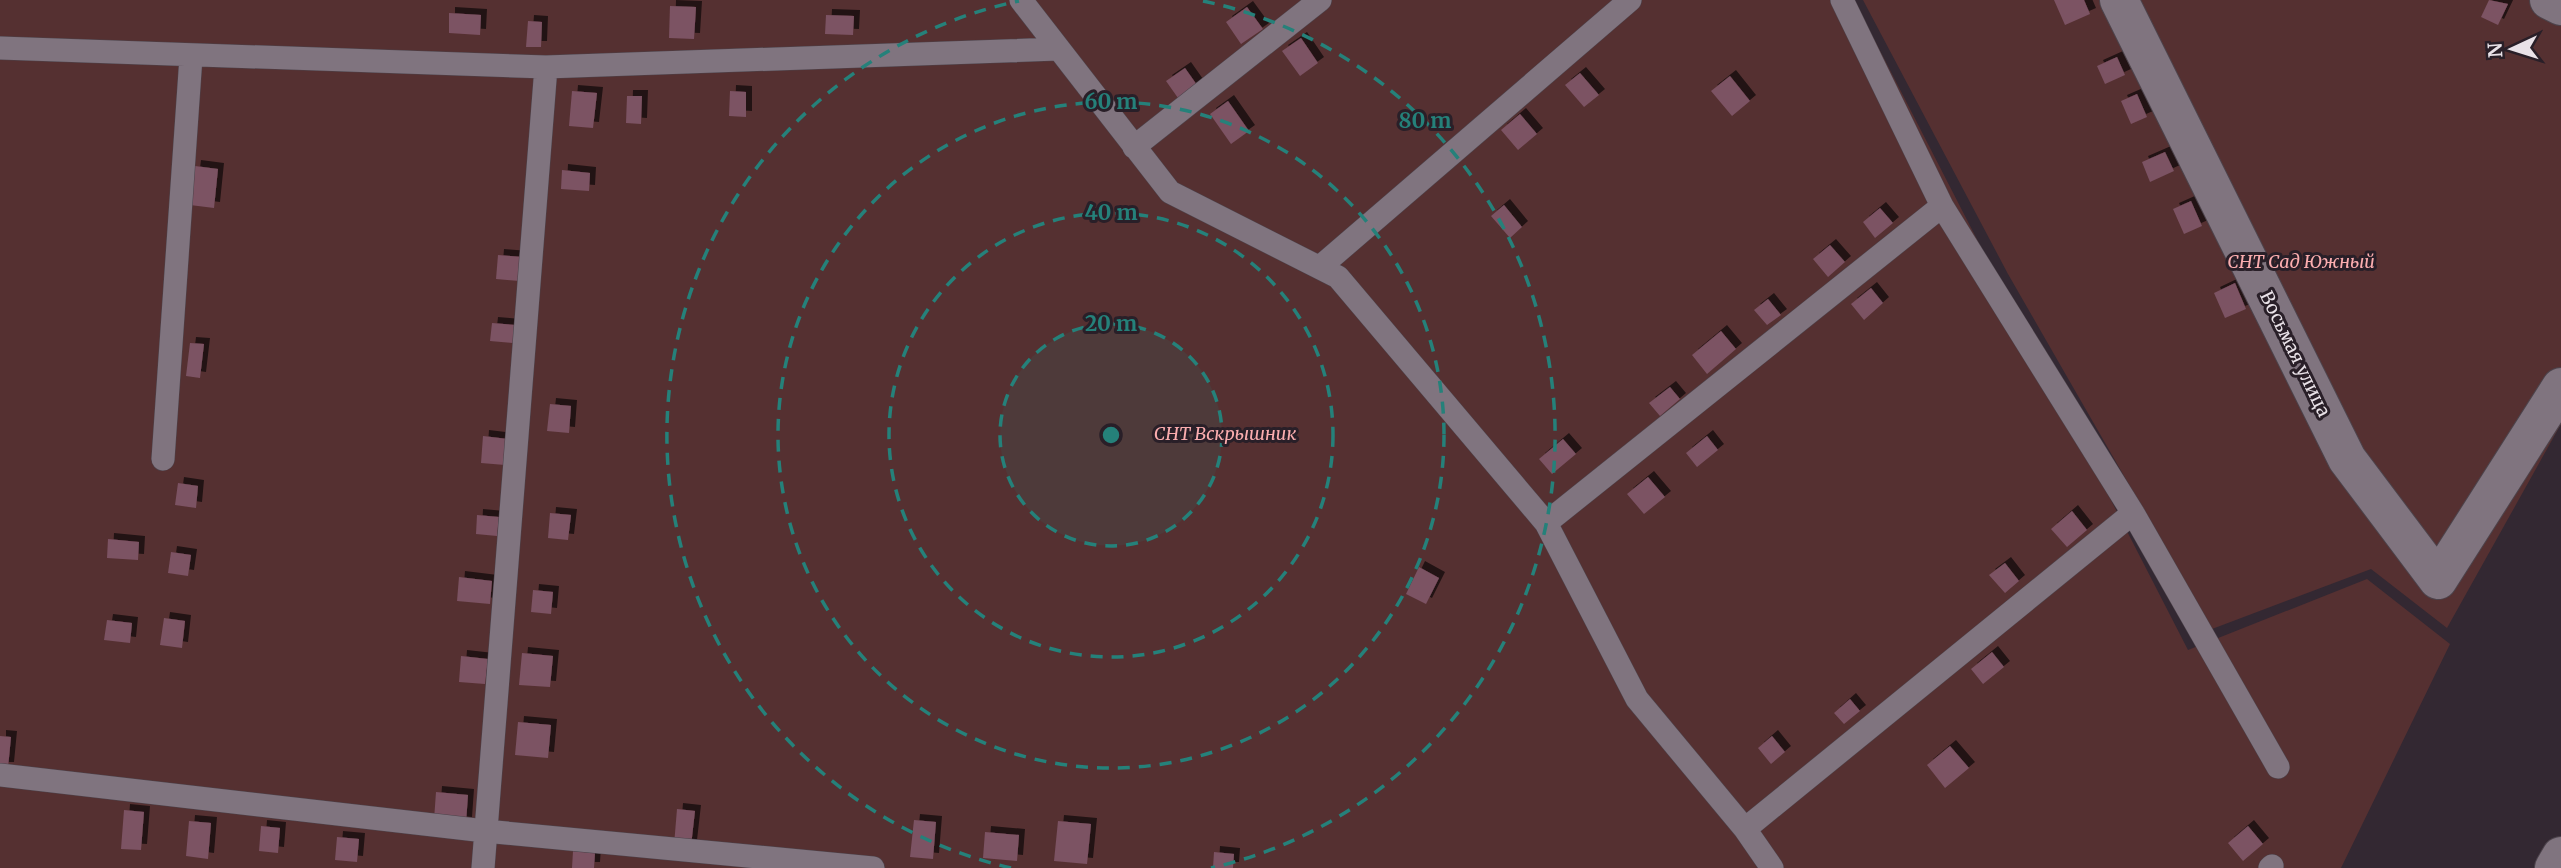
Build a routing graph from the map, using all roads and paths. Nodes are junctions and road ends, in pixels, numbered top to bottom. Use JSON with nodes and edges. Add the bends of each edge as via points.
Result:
{"nodes":[{"id":1,"x":1021,"y":0,"type":"edge"},
{"id":2,"x":1320,"y":0,"type":"edge"},
{"id":3,"x":1630,"y":0,"type":"edge"},
{"id":4,"x":1842,"y":0,"type":"edge"},
{"id":5,"x":2119,"y":0,"type":"edge"},
{"id":6,"x":2549,"y":0,"type":"edge"},
{"id":7,"x":2561,"y":6,"type":"edge"},
{"id":8,"x":0,"y":48,"type":"edge"},
{"id":9,"x":1058,"y":49,"type":"junction"},
{"id":10,"x":191,"y":57,"type":"junction"},
{"id":11,"x":546,"y":67,"type":"junction"},
{"id":12,"x":1134,"y":146,"type":"junction"},
{"id":13,"x":1942,"y":206,"type":"junction"},
{"id":14,"x":1320,"y":267,"type":"junction"},
{"id":15,"x":2561,"y":387,"type":"edge"},
{"id":16,"x":163,"y":459,"type":"dead end"},
{"id":17,"x":2133,"y":513,"type":"junction"},
{"id":18,"x":1546,"y":523,"type":"junction"},
{"id":19,"x":2278,"y":767,"type":"dead end"},
{"id":20,"x":0,"y":775,"type":"edge"},
{"id":21,"x":1745,"y":829,"type":"junction"},
{"id":22,"x":485,"y":831,"type":"junction"},
{"id":23,"x":2561,"y":856,"type":"edge"},
{"id":24,"x":483,"y":868,"type":"edge"},
{"id":25,"x":873,"y":868,"type":"edge"},
{"id":26,"x":1772,"y":868,"type":"edge"},
{"id":27,"x":2554,"y":868,"type":"edge"}],
"edges":[{"from":1,"to":9,"type":"lane"},
{"from":2,"to":12,"type":"lane"},
{"from":3,"to":14,"type":"lane"},
{"from":4,"to":13,"type":"lane"},
{"from":5,"to":15,"type":"street","name":"Восьмая улица","via":[[2347,459],[2438,580]]},
{"from":6,"to":7,"type":"street"},
{"from":8,"to":10,"type":"lane"},
{"from":9,"to":11,"type":"lane"},
{"from":9,"to":12,"type":"lane"},
{"from":10,"to":11,"type":"lane"},
{"from":10,"to":16,"type":"lane"},
{"from":11,"to":22,"type":"lane"},
{"from":12,"to":14,"type":"lane","via":[[1170,192]]},
{"from":13,"to":17,"type":"lane"},
{"from":13,"to":18,"type":"lane"},
{"from":14,"to":18,"type":"lane","via":[[1338,277]]},
{"from":17,"to":19,"type":"lane"},
{"from":17,"to":21,"type":"lane"},
{"from":18,"to":21,"type":"lane","via":[[1637,699]]},
{"from":20,"to":22,"type":"lane"},
{"from":21,"to":26,"type":"lane"},
{"from":22,"to":24,"type":"lane"},
{"from":22,"to":25,"type":"lane"},
{"from":23,"to":27,"type":"street"}]}
